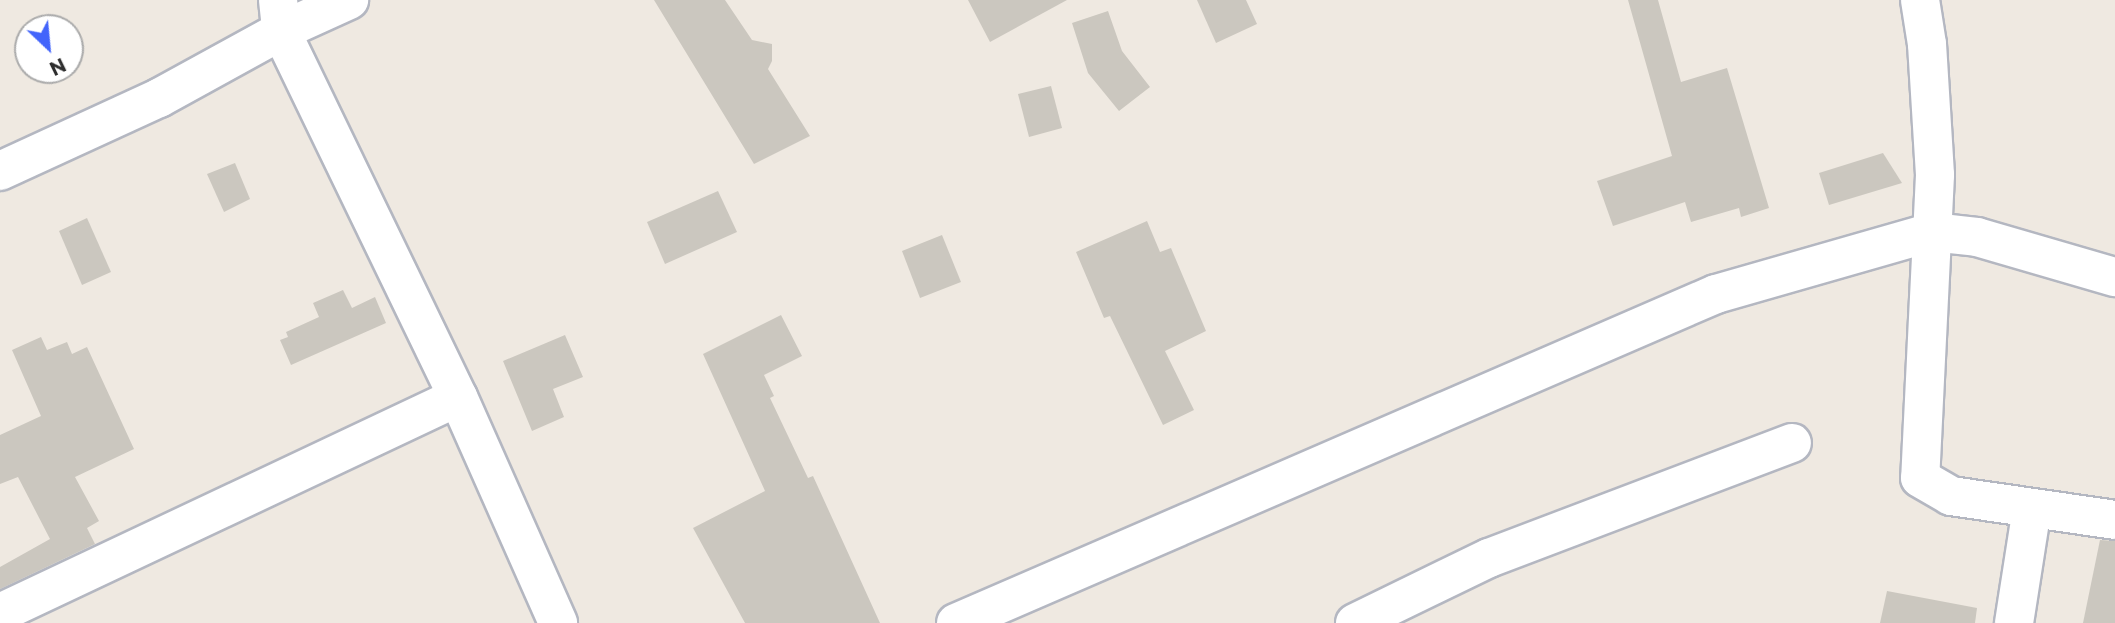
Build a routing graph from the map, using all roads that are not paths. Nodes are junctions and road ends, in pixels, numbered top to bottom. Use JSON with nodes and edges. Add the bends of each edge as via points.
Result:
{"nodes":[{"id":1,"x":349,"y":0,"type":"edge"},
{"id":2,"x":1920,"y":0,"type":"edge"},
{"id":3,"x":280,"y":15,"type":"edge"},
{"id":4,"x":0,"y":170,"type":"edge"},
{"id":5,"x":1932,"y":232,"type":"junction"},
{"id":6,"x":2115,"y":277,"type":"edge"},
{"id":7,"x":458,"y":397,"type":"junction"},
{"id":8,"x":1793,"y":443,"type":"dead end"},
{"id":9,"x":2032,"y":508,"type":"junction"},
{"id":10,"x":2115,"y":520,"type":"edge"},
{"id":11,"x":0,"y":613,"type":"edge"},
{"id":12,"x":558,"y":623,"type":"edge"},
{"id":13,"x":956,"y":623,"type":"edge"},
{"id":14,"x":1355,"y":623,"type":"edge"},
{"id":15,"x":2014,"y":623,"type":"edge"}],
"edges":[{"from":1,"to":3,"type":"street"},
{"from":2,"to":5,"type":"street","via":[[1935,175]]},
{"from":3,"to":4,"type":"street","via":[[159,98]]},
{"from":3,"to":7,"type":"street"},
{"from":5,"to":6,"type":"street","via":[[1977,237]]},
{"from":5,"to":9,"type":"street","via":[[1920,478],[1951,496]]},
{"from":5,"to":13,"type":"street","via":[[1716,294]]},
{"from":7,"to":11,"type":"street"},
{"from":7,"to":12,"type":"street"},
{"from":8,"to":14,"type":"street","via":[[1489,558]]},
{"from":9,"to":10,"type":"street"},
{"from":9,"to":15,"type":"street"}]}
